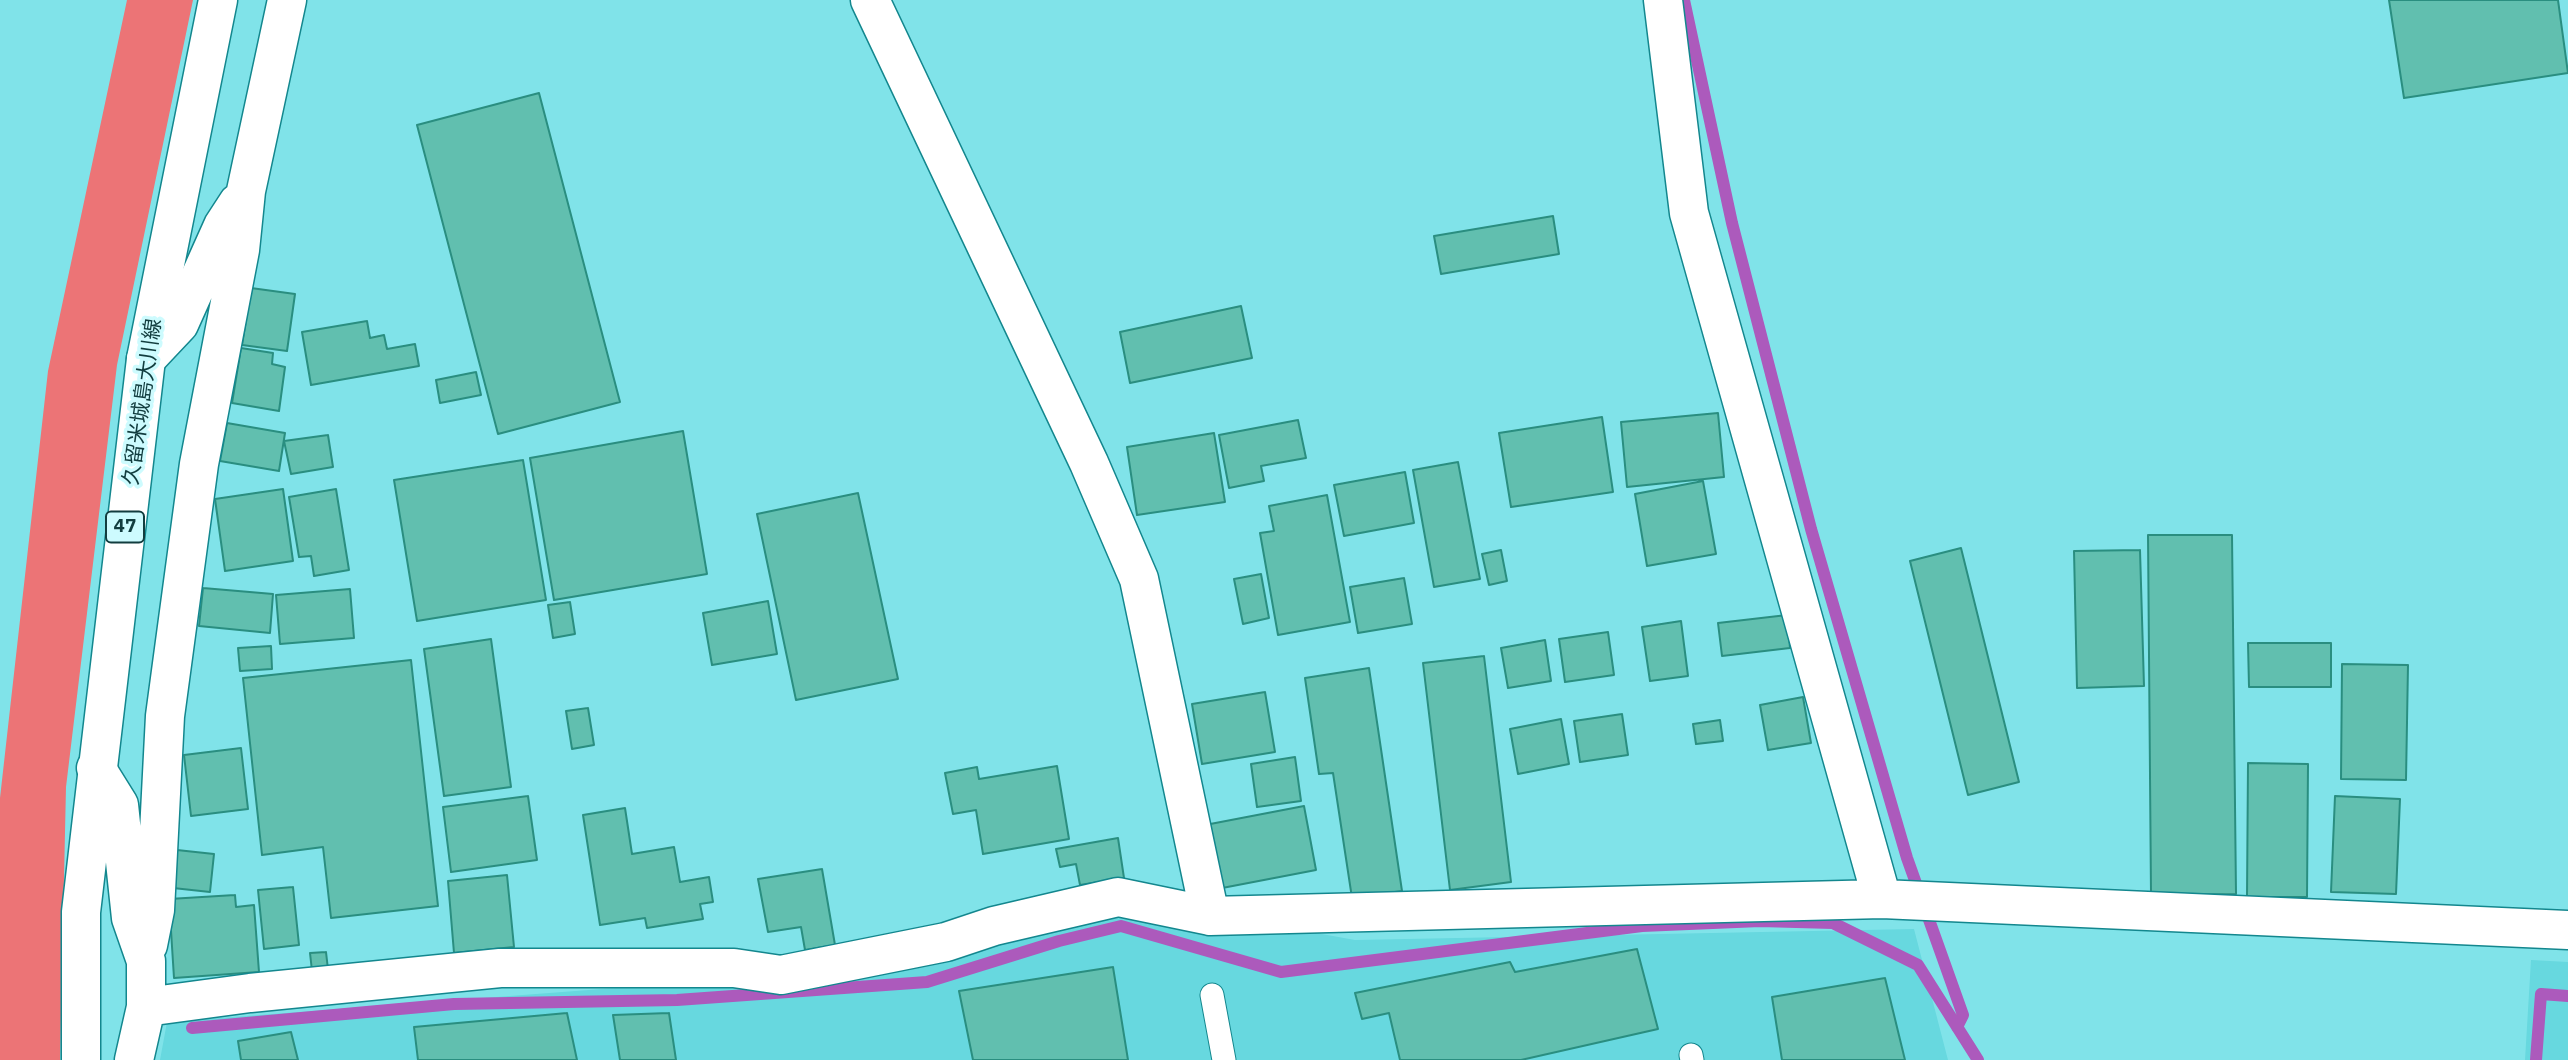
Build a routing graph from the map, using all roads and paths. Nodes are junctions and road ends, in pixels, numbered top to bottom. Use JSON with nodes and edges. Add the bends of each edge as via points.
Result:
{"nodes":[{"id":1,"x":218,"y":0,"type":"edge"},
{"id":2,"x":288,"y":0,"type":"edge"},
{"id":3,"x":870,"y":0,"type":"edge"},
{"id":4,"x":1663,"y":0,"type":"edge"},
{"id":5,"x":246,"y":191,"type":"junction"},
{"id":6,"x":146,"y":359,"type":"junction"},
{"id":7,"x":96,"y":768,"type":"junction"},
{"id":8,"x":1882,"y":899,"type":"junction"},
{"id":9,"x":1210,"y":916,"type":"junction"},
{"id":10,"x":2568,"y":930,"type":"edge"},
{"id":11,"x":146,"y":961,"type":"junction"},
{"id":12,"x":1212,"y":995,"type":"dead end"},
{"id":13,"x":146,"y":1007,"type":"junction"},
{"id":14,"x":80,"y":1060,"type":"edge"},
{"id":15,"x":134,"y":1060,"type":"edge"},
{"id":16,"x":1224,"y":1060,"type":"edge"}],
"edges":[{"from":1,"to":6,"type":"street","name":"久留米城島大川線","number":"47"},
{"from":2,"to":5,"type":"street"},
{"from":3,"to":9,"type":"street","via":[[1089,463],[1139,579]]},
{"from":4,"to":8,"type":"street","via":[[1689,213]]},
{"from":5,"to":6,"type":"street","via":[[223,226],[179,324]]},
{"from":5,"to":11,"type":"street","via":[[240,250],[199,464],[165,716],[155,910]]},
{"from":6,"to":7,"type":"street","name":"久留米城島大川線","number":"47"},
{"from":7,"to":11,"type":"street","via":[[119,805],[131,918]]},
{"from":7,"to":14,"type":"street","name":"久留米城島大川線","number":"47","via":[[81,912]]},
{"from":8,"to":9,"type":"street"},
{"from":8,"to":10,"type":"street"},
{"from":9,"to":13,"type":"street","via":[[1118,897],[946,942],[781,975],[734,968],[500,968]]},
{"from":11,"to":13,"type":"street"},
{"from":12,"to":16,"type":"lane"},
{"from":13,"to":15,"type":"street"}]}
